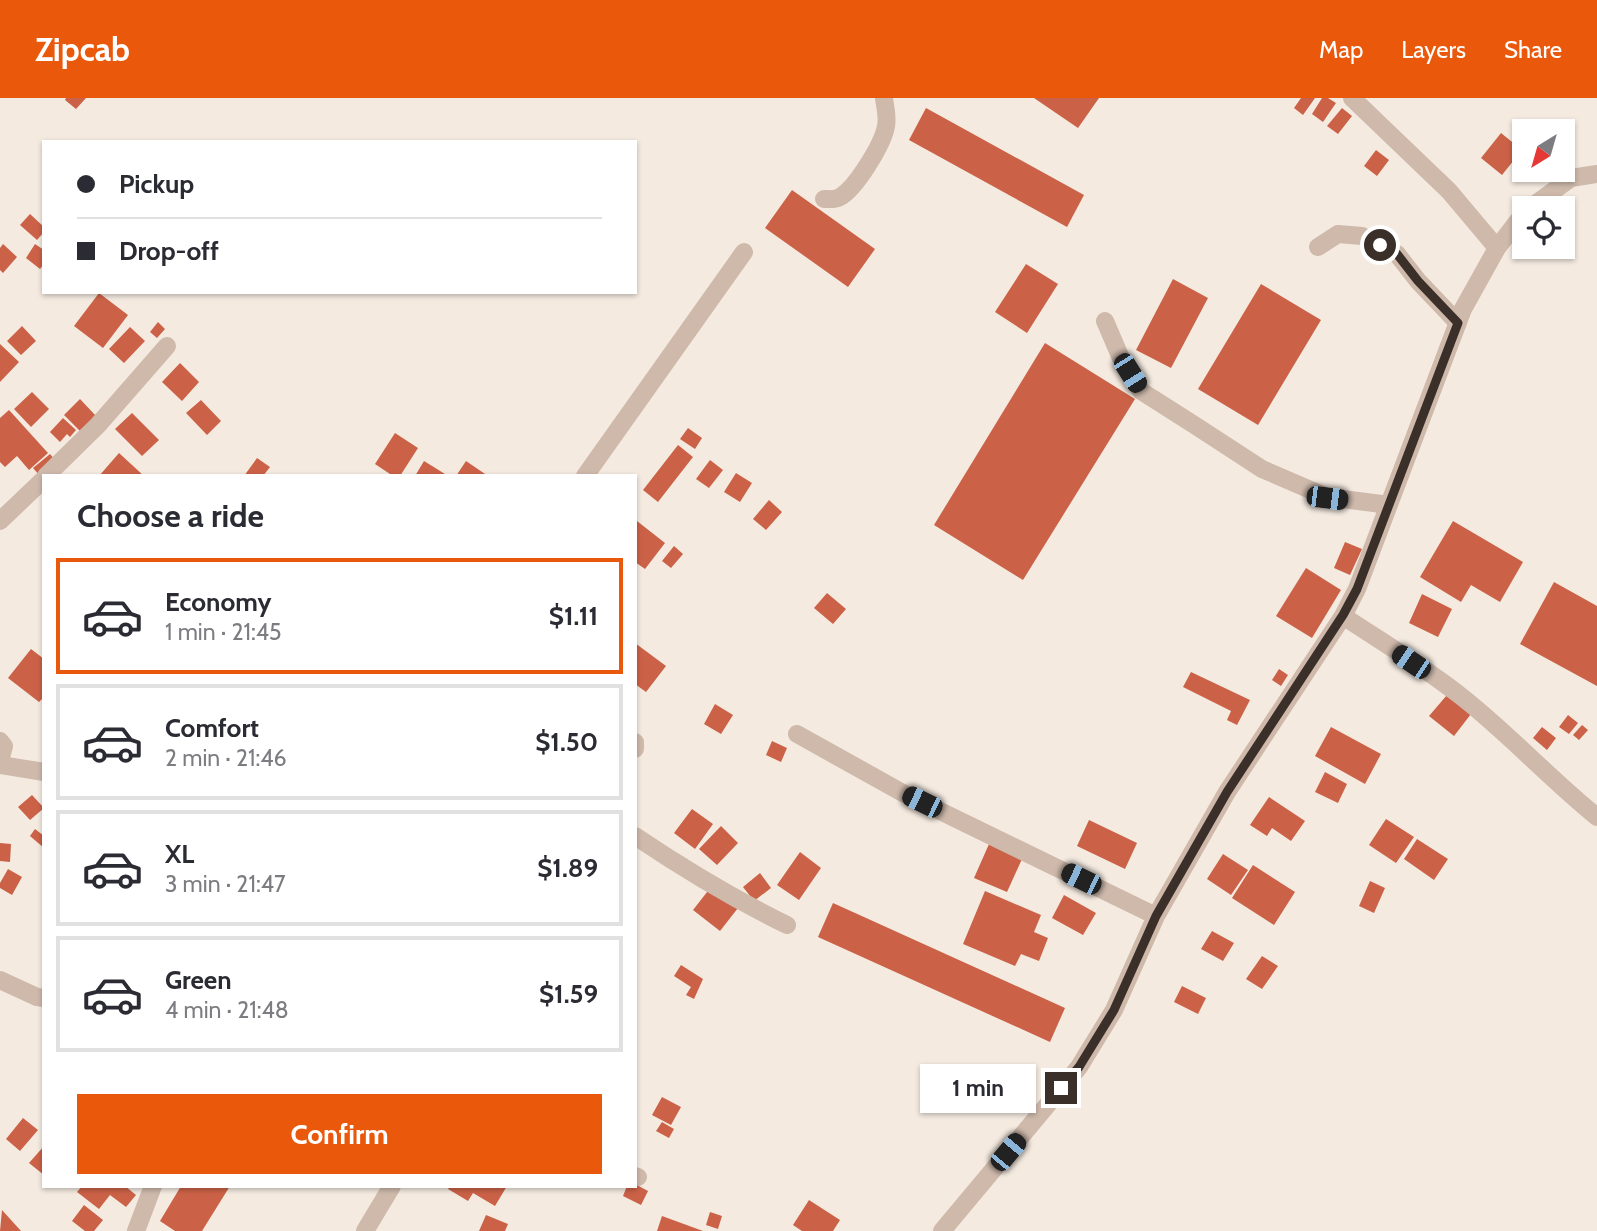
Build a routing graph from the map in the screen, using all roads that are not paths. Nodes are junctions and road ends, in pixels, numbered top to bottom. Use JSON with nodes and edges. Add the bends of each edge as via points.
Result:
{"nodes":[{"id":1,"x":884,"y":98,"type":"edge"},
{"id":2,"x":1352,"y":98,"type":"edge"},
{"id":3,"x":1597,"y":174,"type":"edge"},
{"id":4,"x":1546,"y":196,"type":"edge"},
{"id":5,"x":824,"y":199,"type":"dead end"},
{"id":6,"x":1512,"y":229,"type":"edge"},
{"id":7,"x":1318,"y":247,"type":"dead end"},
{"id":8,"x":1497,"y":248,"type":"junction"},
{"id":9,"x":744,"y":252,"type":"dead end"},
{"id":10,"x":1105,"y":321,"type":"dead end"},
{"id":11,"x":1458,"y":323,"type":"junction"},
{"id":12,"x":167,"y":346,"type":"dead end"},
{"id":13,"x":48,"y":474,"type":"edge"},
{"id":14,"x":586,"y":474,"type":"edge"},
{"id":15,"x":42,"y":480,"type":"edge"},
{"id":16,"x":1389,"y":505,"type":"junction"},
{"id":17,"x":0,"y":521,"type":"edge"},
{"id":18,"x":1343,"y":615,"type":"junction"},
{"id":19,"x":797,"y":734,"type":"dead end"},
{"id":20,"x":0,"y":741,"type":"edge"},
{"id":21,"x":0,"y":763,"type":"edge"},
{"id":22,"x":42,"y":772,"type":"edge"},
{"id":23,"x":1597,"y":817,"type":"edge"},
{"id":24,"x":637,"y":837,"type":"edge"},
{"id":25,"x":1156,"y":916,"type":"junction"},
{"id":26,"x":787,"y":925,"type":"dead end"},
{"id":27,"x":0,"y":980,"type":"edge"},
{"id":28,"x":42,"y":998,"type":"edge"},
{"id":29,"x":152,"y":1188,"type":"edge"},
{"id":30,"x":391,"y":1188,"type":"edge"},
{"id":31,"x":136,"y":1231,"type":"edge"},
{"id":32,"x":365,"y":1231,"type":"edge"},
{"id":33,"x":942,"y":1231,"type":"edge"}],
"edges":[{"from":1,"to":5,"type":"street","via":[[887,122],[868,163],[838,199]]},
{"from":2,"to":8,"type":"street","via":[[1449,191]]},
{"from":3,"to":4,"type":"street","via":[[1571,178]]},
{"from":6,"to":8,"type":"street"},
{"from":7,"to":11,"type":"street","via":[[1338,234],[1362,236],[1397,254]]},
{"from":8,"to":11,"type":"street"},
{"from":9,"to":14,"type":"street"},
{"from":10,"to":16,"type":"street","via":[[1141,391],[1262,469],[1327,498]]},
{"from":11,"to":16,"type":"street"},
{"from":12,"to":13,"type":"street"},
{"from":15,"to":17,"type":"street"},
{"from":16,"to":18,"type":"street"},
{"from":18,"to":23,"type":"street","via":[[1460,695]]},
{"from":18,"to":25,"type":"street","via":[[1227,792]]},
{"from":19,"to":25,"type":"street","via":[[901,792]]},
{"from":20,"to":21,"type":"street","via":[[4,746]]},
{"from":21,"to":22,"type":"street"},
{"from":24,"to":26,"type":"street","via":[[691,873]]},
{"from":25,"to":33,"type":"street","via":[[1114,1010],[1079,1067]]},
{"from":27,"to":28,"type":"street"},
{"from":29,"to":31,"type":"street"},
{"from":30,"to":32,"type":"street"}]}
